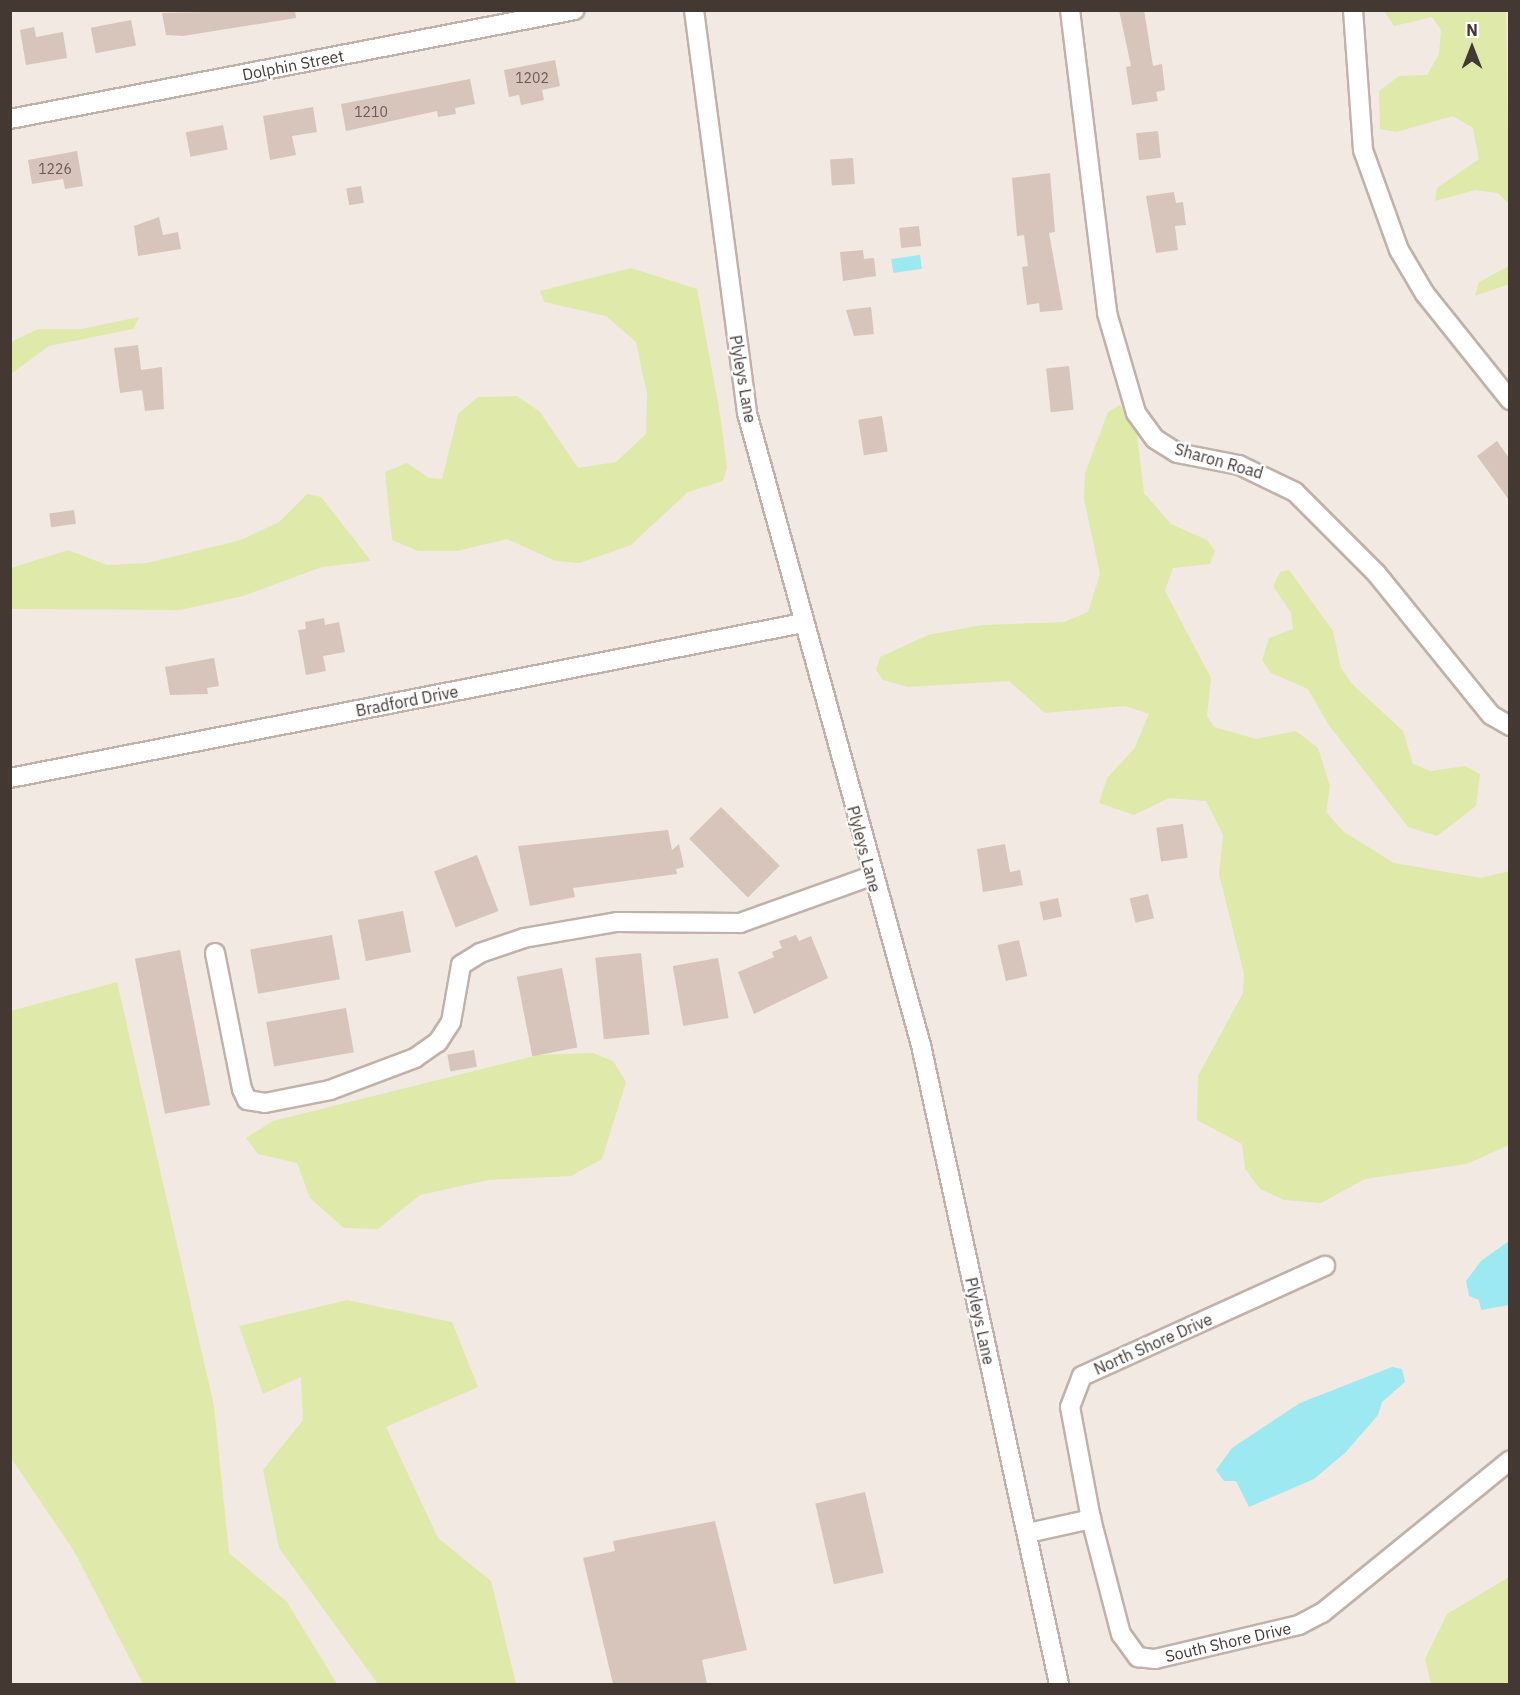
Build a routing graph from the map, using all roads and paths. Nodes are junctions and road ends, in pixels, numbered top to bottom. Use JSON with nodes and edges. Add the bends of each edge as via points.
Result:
{"nodes":[{"id":1,"x":575,"y":10,"type":"edge"},
{"id":2,"x":694,"y":10,"type":"edge"},
{"id":3,"x":1070,"y":10,"type":"edge"},
{"id":4,"x":1353,"y":10,"type":"edge"},
{"id":5,"x":10,"y":119,"type":"edge"},
{"id":6,"x":1509,"y":400,"type":"edge"},
{"id":7,"x":803,"y":623,"type":"junction"},
{"id":8,"x":1509,"y":726,"type":"edge"},
{"id":9,"x":10,"y":778,"type":"edge"},
{"id":10,"x":871,"y":876,"type":"junction"},
{"id":11,"x":215,"y":953,"type":"dead end"},
{"id":12,"x":1325,"y":1266,"type":"dead end"},
{"id":13,"x":1509,"y":1460,"type":"edge"},
{"id":14,"x":1091,"y":1519,"type":"junction"},
{"id":15,"x":1028,"y":1533,"type":"junction"},
{"id":16,"x":1059,"y":1684,"type":"edge"}],
"edges":[{"from":1,"to":5,"type":"street","name":"Dolphin Street"},
{"from":2,"to":7,"type":"street","name":"Plyleys Lane","via":[[747,413]]},
{"from":3,"to":8,"type":"street","name":"Sharon Road","via":[[1107,313],[1136,413],[1155,439],[1177,453],[1239,465],[1295,492],[1376,573],[1491,715]]},
{"from":4,"to":6,"type":"street","via":[[1363,150],[1398,250],[1425,294]]},
{"from":7,"to":9,"type":"street","name":"Bradford Drive"},
{"from":7,"to":10,"type":"street","name":"Plyleys Lane"},
{"from":10,"to":11,"type":"street","via":[[740,923],[617,922],[524,938],[480,953],[461,965],[451,1022],[431,1047],[330,1090],[265,1103],[246,1100],[242,1089]]},
{"from":10,"to":15,"type":"street","name":"Plyleys Lane","via":[[921,1046]]},
{"from":12,"to":14,"type":"street","name":"North Shore Drive","via":[[1083,1376],[1070,1407]]},
{"from":13,"to":14,"type":"street","name":"South Shore Drive","via":[[1322,1613],[1299,1625],[1155,1659],[1138,1657],[1121,1634]]},
{"from":14,"to":15,"type":"street"},
{"from":15,"to":16,"type":"street","name":"Plyleys Lane"}]}
